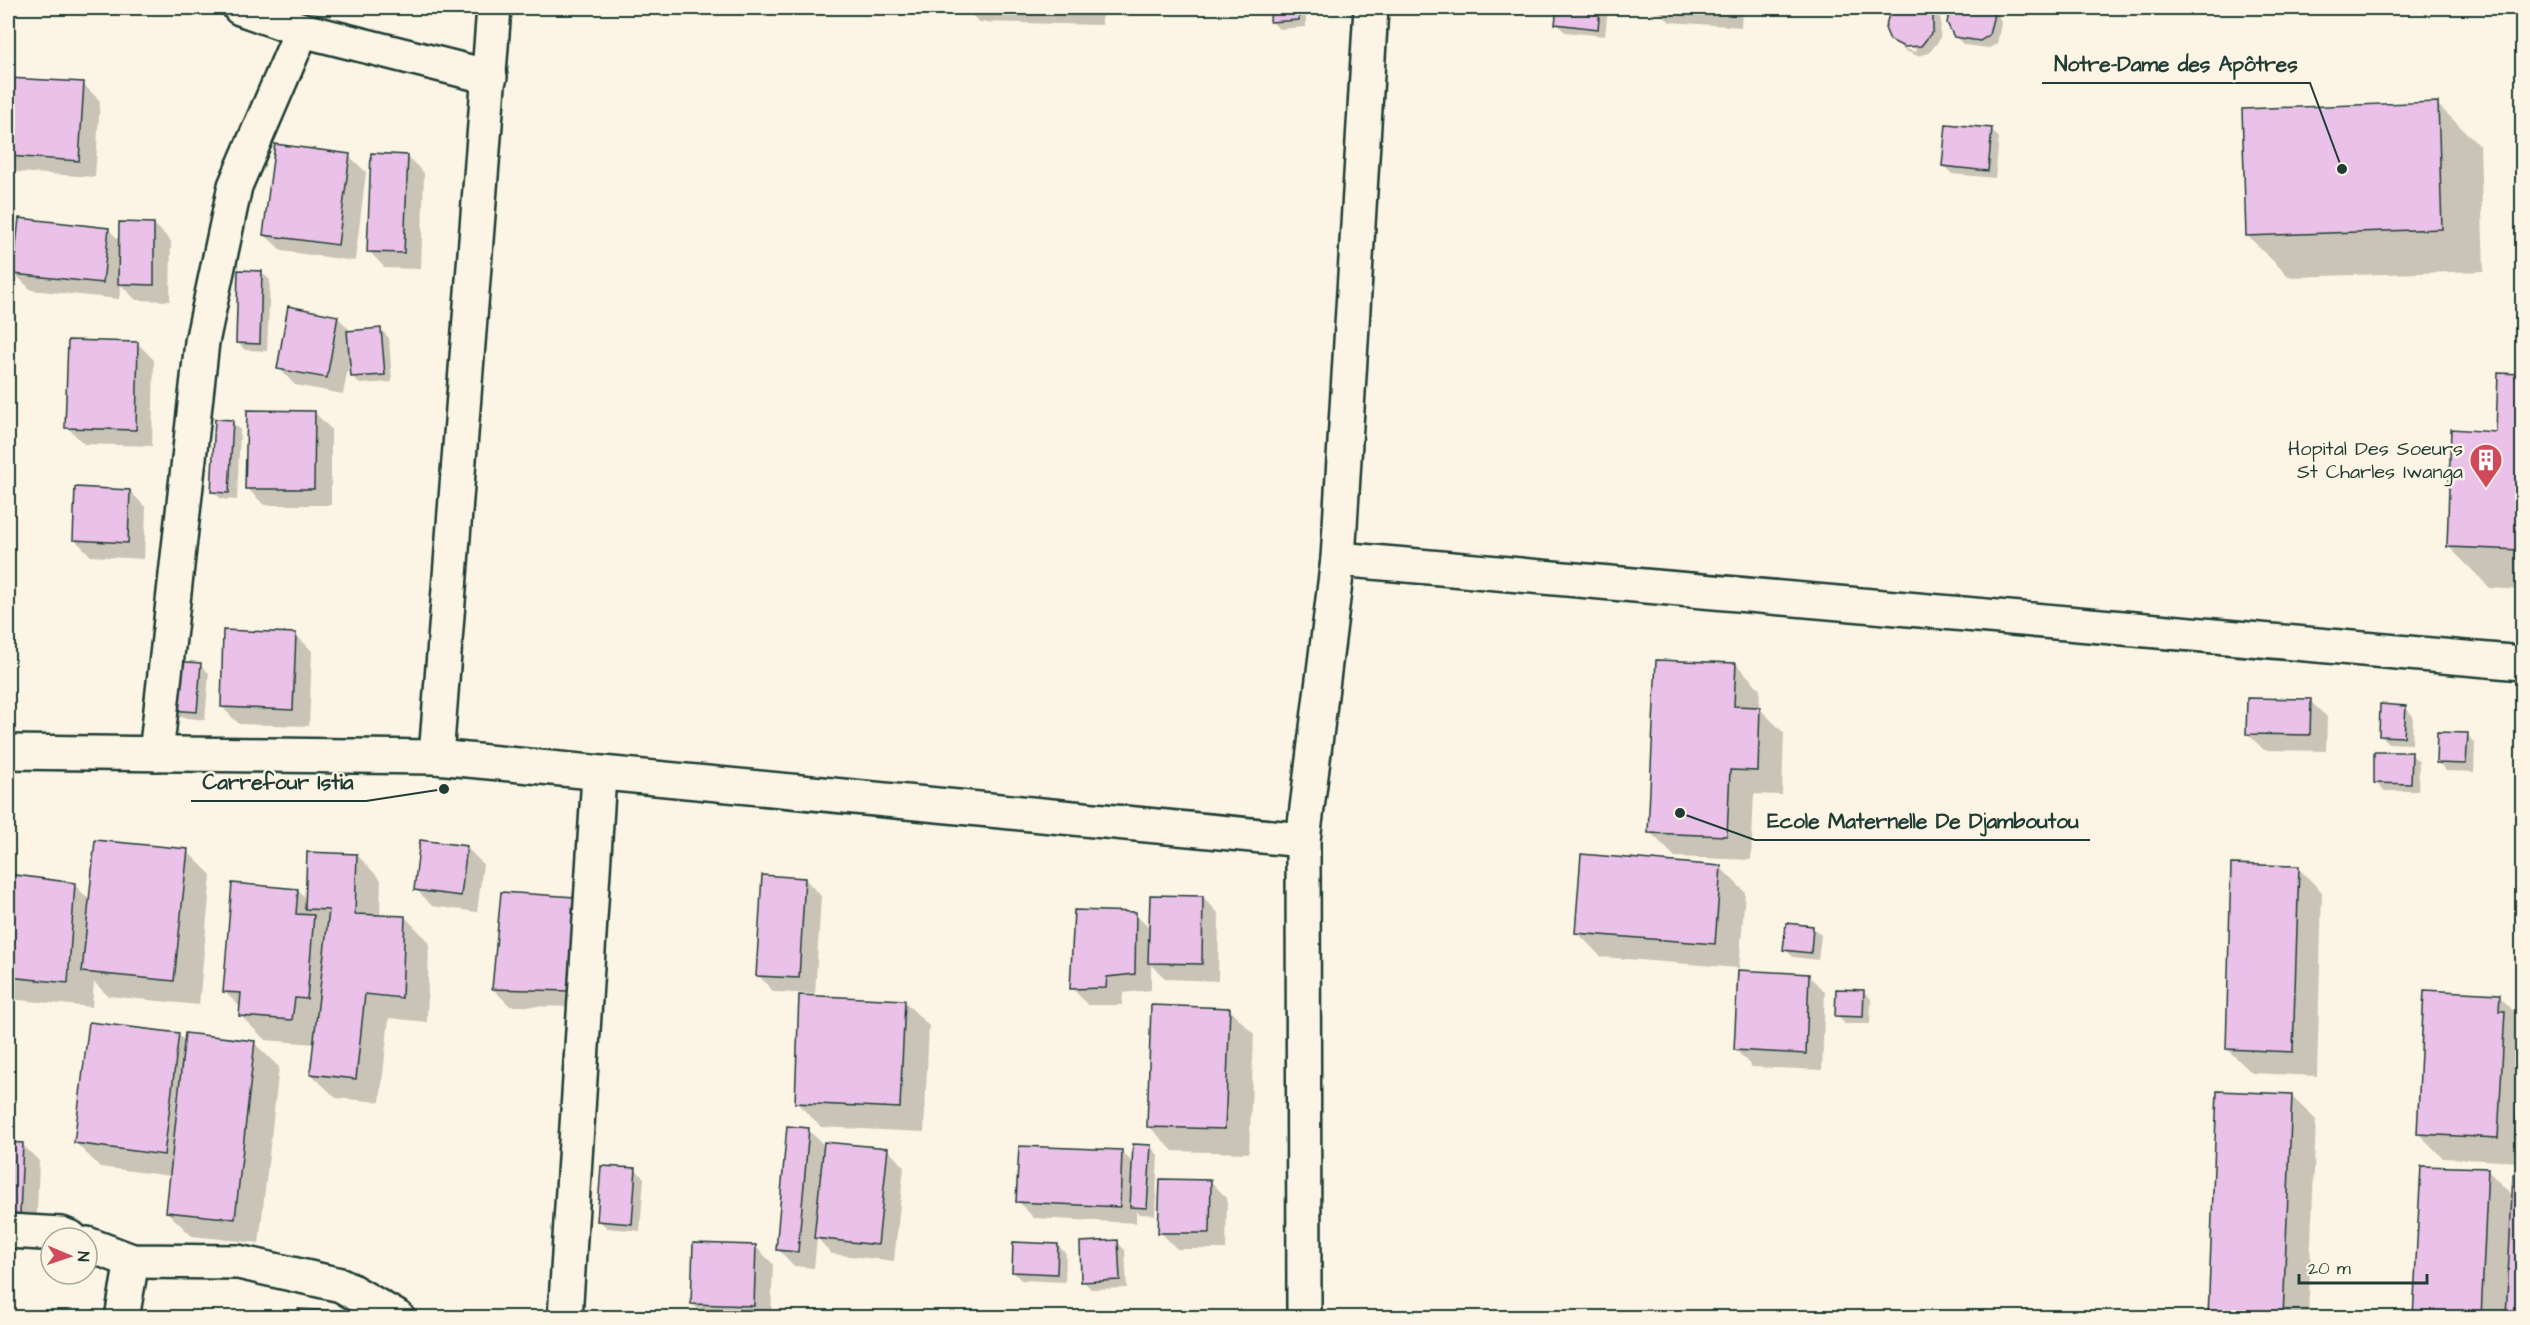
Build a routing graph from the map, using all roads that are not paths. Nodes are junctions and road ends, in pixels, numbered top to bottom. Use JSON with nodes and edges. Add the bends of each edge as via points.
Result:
{"nodes":[{"id":1,"x":240,"y":8,"type":"edge"},
{"id":2,"x":494,"y":8,"type":"edge"},
{"id":3,"x":1371,"y":8,"type":"edge"},
{"id":4,"x":302,"y":30,"type":"junction"},
{"id":5,"x":490,"y":77,"type":"junction"},
{"id":6,"x":1338,"y":559,"type":"junction"},
{"id":7,"x":2523,"y":663,"type":"edge"},
{"id":8,"x":8,"y":752,"type":"edge"},
{"id":9,"x":156,"y":754,"type":"junction"},
{"id":10,"x":436,"y":757,"type":"junction"},
{"id":11,"x":599,"y":775,"type":"junction"},
{"id":12,"x":1303,"y":840,"type":"junction"},
{"id":13,"x":8,"y":1231,"type":"edge"},
{"id":14,"x":39,"y":1233,"type":"edge"},
{"id":15,"x":99,"y":1249,"type":"edge"},
{"id":16,"x":132,"y":1261,"type":"junction"},
{"id":17,"x":122,"y":1317,"type":"edge"},
{"id":18,"x":398,"y":1317,"type":"edge"},
{"id":19,"x":565,"y":1317,"type":"edge"},
{"id":20,"x":1304,"y":1317,"type":"edge"}],
"edges":[{"from":1,"to":4,"type":"street"},
{"from":2,"to":5,"type":"street"},
{"from":3,"to":6,"type":"street"},
{"from":4,"to":5,"type":"street"},
{"from":4,"to":9,"type":"street","via":[[235,186],[202,342]]},
{"from":5,"to":10,"type":"street"},
{"from":6,"to":7,"type":"street"},
{"from":6,"to":12,"type":"street"},
{"from":8,"to":9,"type":"street"},
{"from":9,"to":10,"type":"street"},
{"from":10,"to":11,"type":"street"},
{"from":11,"to":12,"type":"street"},
{"from":11,"to":19,"type":"street"},
{"from":12,"to":20,"type":"street"},
{"from":13,"to":14,"type":"street"},
{"from":15,"to":16,"type":"street"},
{"from":16,"to":17,"type":"street"},
{"from":16,"to":18,"type":"street","via":[[238,1262],[341,1285]]}]}
